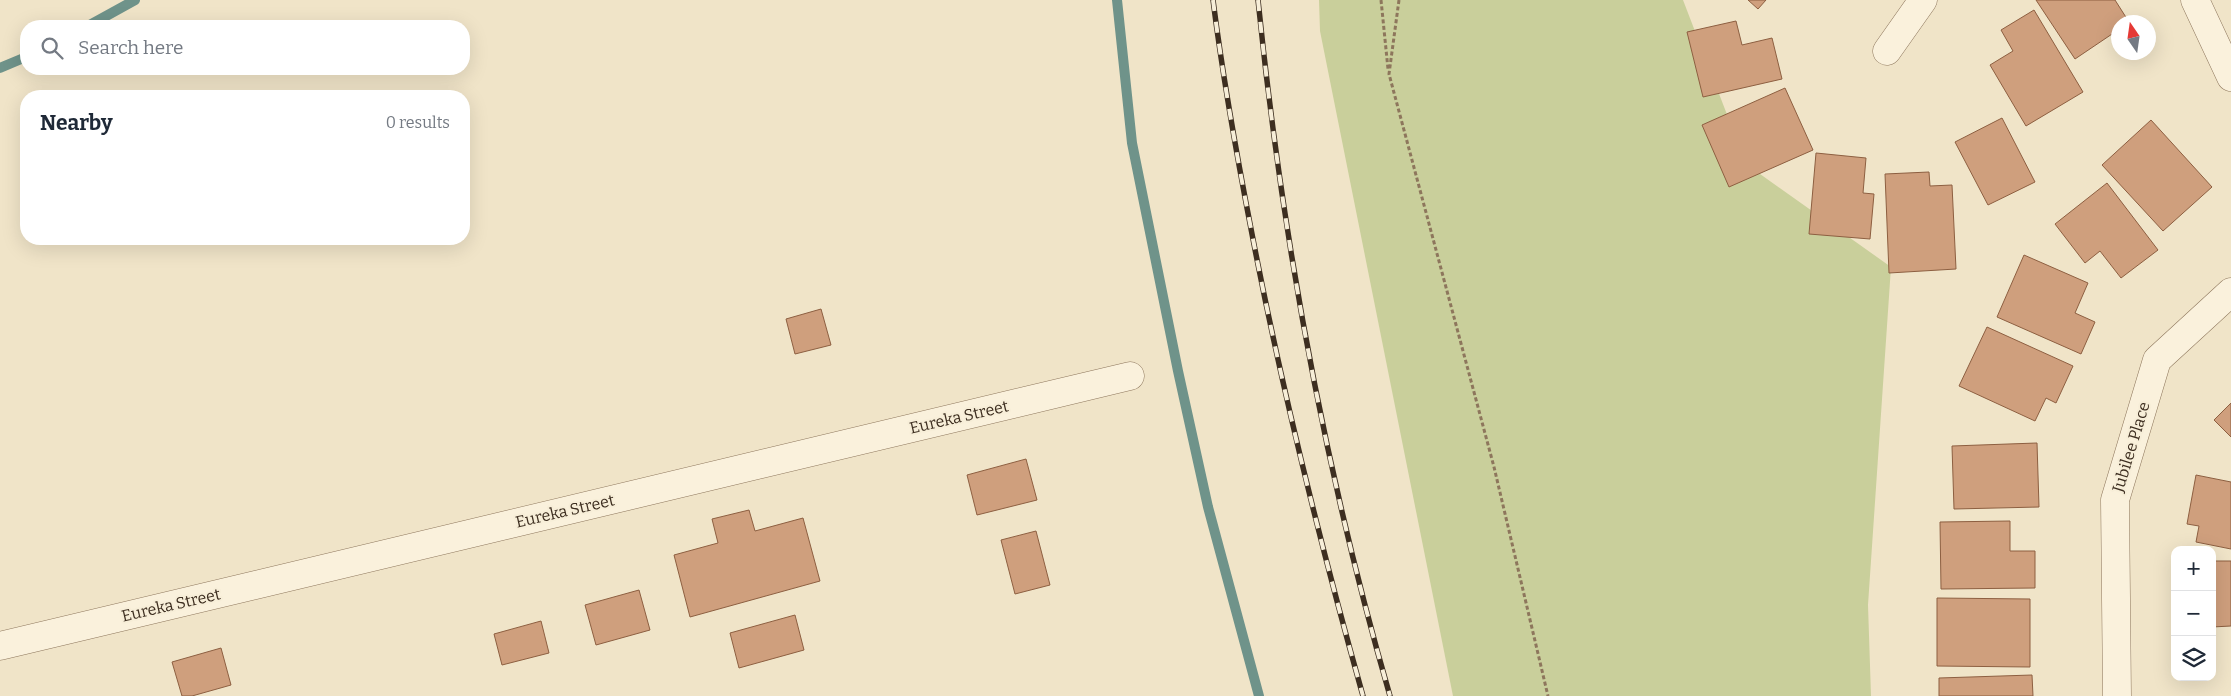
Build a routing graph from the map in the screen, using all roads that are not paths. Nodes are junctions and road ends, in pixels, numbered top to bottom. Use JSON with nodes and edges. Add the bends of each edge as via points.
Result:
{"nodes":[{"id":1,"x":1923,"y":0,"type":"edge"},
{"id":2,"x":2195,"y":0,"type":"edge"},
{"id":3,"x":1887,"y":51,"type":"dead end"},
{"id":4,"x":2231,"y":78,"type":"edge"},
{"id":5,"x":2231,"y":292,"type":"edge"},
{"id":6,"x":1130,"y":376,"type":"dead end"},
{"id":7,"x":0,"y":646,"type":"edge"},
{"id":8,"x":2117,"y":696,"type":"edge"}],
"edges":[{"from":1,"to":3,"type":"street"},
{"from":2,"to":4,"type":"street"},
{"from":5,"to":8,"type":"street","name":"Jubilee Place","via":[[2157,360],[2115,500]]},
{"from":6,"to":7,"type":"street","name":"Eureka Street"}]}
